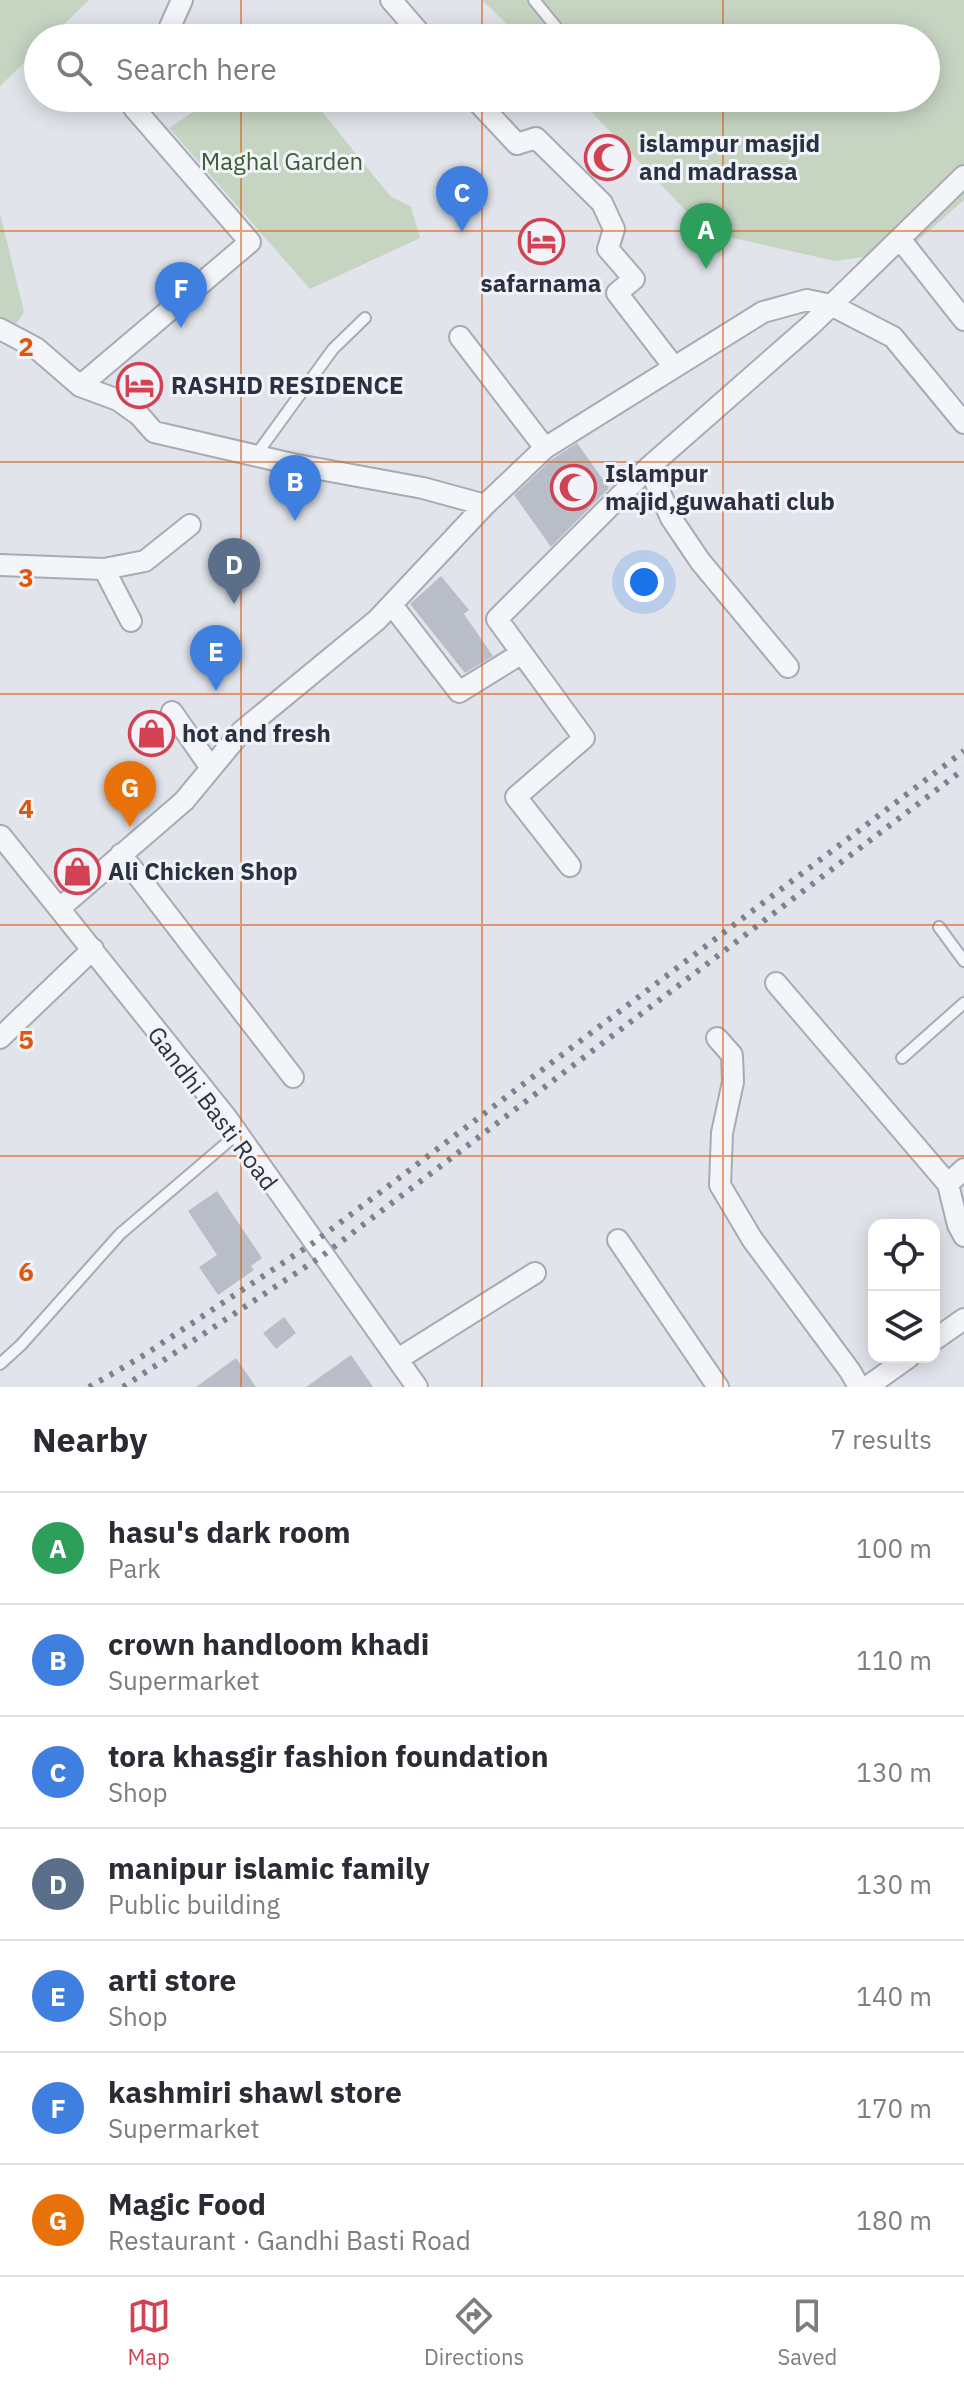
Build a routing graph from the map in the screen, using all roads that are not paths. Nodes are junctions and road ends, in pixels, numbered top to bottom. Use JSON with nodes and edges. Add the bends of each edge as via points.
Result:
{"nodes":[{"id":1,"x":182,"y":0,"type":"edge"},
{"id":2,"x":391,"y":0,"type":"edge"},
{"id":3,"x":534,"y":0,"type":"edge"},
{"id":4,"x":171,"y":24,"type":"edge"},
{"id":5,"x":412,"y":24,"type":"edge"},
{"id":6,"x":554,"y":24,"type":"edge"},
{"id":7,"x":137,"y":112,"type":"edge"},
{"id":8,"x":487,"y":112,"type":"edge"},
{"id":9,"x":964,"y":176,"type":"edge"},
{"id":10,"x":900,"y":239,"type":"junction"},
{"id":11,"x":831,"y":305,"type":"junction"},
{"id":12,"x":365,"y":318,"type":"dead end"},
{"id":13,"x":964,"y":320,"type":"edge"},
{"id":14,"x":0,"y":329,"type":"edge"},
{"id":15,"x":460,"y":337,"type":"dead end"},
{"id":16,"x":674,"y":367,"type":"junction"},
{"id":17,"x":80,"y":386,"type":"junction"},
{"id":18,"x":964,"y":423,"type":"edge"},
{"id":19,"x":545,"y":448,"type":"junction"},
{"id":20,"x":256,"y":455,"type":"junction"},
{"id":21,"x":649,"y":467,"type":"junction"},
{"id":22,"x":485,"y":505,"type":"junction"},
{"id":23,"x":190,"y":525,"type":"dead end"},
{"id":24,"x":0,"y":565,"type":"edge"},
{"id":25,"x":104,"y":569,"type":"junction"},
{"id":26,"x":392,"y":605,"type":"junction"},
{"id":27,"x":131,"y":621,"type":"dead end"},
{"id":28,"x":522,"y":653,"type":"junction"},
{"id":29,"x":788,"y":667,"type":"dead end"},
{"id":30,"x":172,"y":712,"type":"dead end"},
{"id":31,"x":211,"y":768,"type":"junction"},
{"id":32,"x":0,"y":829,"type":"edge"},
{"id":33,"x":0,"y":836,"type":"edge"},
{"id":34,"x":121,"y":854,"type":"junction"},
{"id":35,"x":570,"y":866,"type":"dead end"},
{"id":36,"x":60,"y":908,"type":"junction"},
{"id":37,"x":939,"y":927,"type":"dead end"},
{"id":38,"x":93,"y":949,"type":"junction"},
{"id":39,"x":964,"y":961,"type":"edge"},
{"id":40,"x":776,"y":983,"type":"dead end"},
{"id":41,"x":964,"y":1003,"type":"edge"},
{"id":42,"x":0,"y":1038,"type":"edge"},
{"id":43,"x":717,"y":1038,"type":"dead end"},
{"id":44,"x":902,"y":1058,"type":"dead end"},
{"id":45,"x":293,"y":1077,"type":"dead end"},
{"id":46,"x":236,"y":1135,"type":"junction"},
{"id":47,"x":964,"y":1169,"type":"edge"},
{"id":48,"x":948,"y":1184,"type":"junction"},
{"id":49,"x":964,"y":1236,"type":"edge"},
{"id":50,"x":618,"y":1240,"type":"dead end"},
{"id":51,"x":535,"y":1273,"type":"dead end"},
{"id":52,"x":964,"y":1319,"type":"edge"},
{"id":53,"x":940,"y":1336,"type":"edge"},
{"id":54,"x":398,"y":1359,"type":"junction"},
{"id":55,"x":901,"y":1363,"type":"edge"},
{"id":56,"x":0,"y":1364,"type":"edge"},
{"id":57,"x":417,"y":1387,"type":"edge"},
{"id":58,"x":718,"y":1387,"type":"edge"},
{"id":59,"x":859,"y":1387,"type":"edge"},
{"id":60,"x":867,"y":1387,"type":"edge"}],
"edges":[{"from":1,"to":4,"type":"street"},
{"from":2,"to":5,"type":"street"},
{"from":3,"to":6,"type":"lane"},
{"from":7,"to":17,"type":"street","via":[[250,242]]},
{"from":8,"to":16,"type":"street","via":[[517,144],[536,138],[602,203],[614,229],[608,249],[634,279],[617,293]]},
{"from":9,"to":10,"type":"street"},
{"from":10,"to":11,"type":"street"},
{"from":10,"to":13,"type":"street"},
{"from":11,"to":16,"type":"street","via":[[807,300],[763,312]]},
{"from":11,"to":18,"type":"street","via":[[893,337]]},
{"from":11,"to":21,"type":"street"},
{"from":12,"to":20,"type":"lane","via":[[333,349]]},
{"from":14,"to":17,"type":"street","via":[[36,348]]},
{"from":15,"to":19,"type":"street"},
{"from":16,"to":19,"type":"street"},
{"from":17,"to":20,"type":"street","via":[[118,400],[154,432]]},
{"from":19,"to":22,"type":"street"},
{"from":20,"to":22,"type":"street"},
{"from":21,"to":28,"type":"street","via":[[497,619]]},
{"from":21,"to":29,"type":"street","via":[[671,518],[700,561]]},
{"from":22,"to":26,"type":"street"},
{"from":23,"to":25,"type":"street","via":[[145,561]]},
{"from":24,"to":25,"type":"street"},
{"from":25,"to":27,"type":"street"},
{"from":26,"to":28,"type":"street","via":[[459,692]]},
{"from":26,"to":31,"type":"street","via":[[242,731]]},
{"from":28,"to":35,"type":"street","via":[[584,738],[516,797]]},
{"from":30,"to":31,"type":"street"},
{"from":31,"to":34,"type":"street","via":[[184,801]]},
{"from":32,"to":33,"type":"street"},
{"from":33,"to":36,"type":"street","name":"Gandhi Basti Road"},
{"from":34,"to":36,"type":"street"},
{"from":34,"to":45,"type":"street"},
{"from":36,"to":38,"type":"street","name":"Gandhi Basti Road"},
{"from":37,"to":39,"type":"lane"},
{"from":38,"to":42,"type":"street"},
{"from":38,"to":46,"type":"street","name":"Gandhi Basti Road"},
{"from":40,"to":48,"type":"street"},
{"from":41,"to":44,"type":"lane"},
{"from":43,"to":59,"type":"street","via":[[732,1055],[733,1082],[722,1133],[720,1185],[752,1239]]},
{"from":46,"to":54,"type":"street","name":"Gandhi Basti Road"},
{"from":46,"to":56,"type":"lane","via":[[120,1234]]},
{"from":47,"to":48,"type":"street"},
{"from":48,"to":49,"type":"street"},
{"from":50,"to":58,"type":"street"},
{"from":51,"to":54,"type":"street"},
{"from":52,"to":53,"type":"street"},
{"from":54,"to":57,"type":"street","name":"Gandhi Basti Road"},
{"from":55,"to":60,"type":"street"}]}
